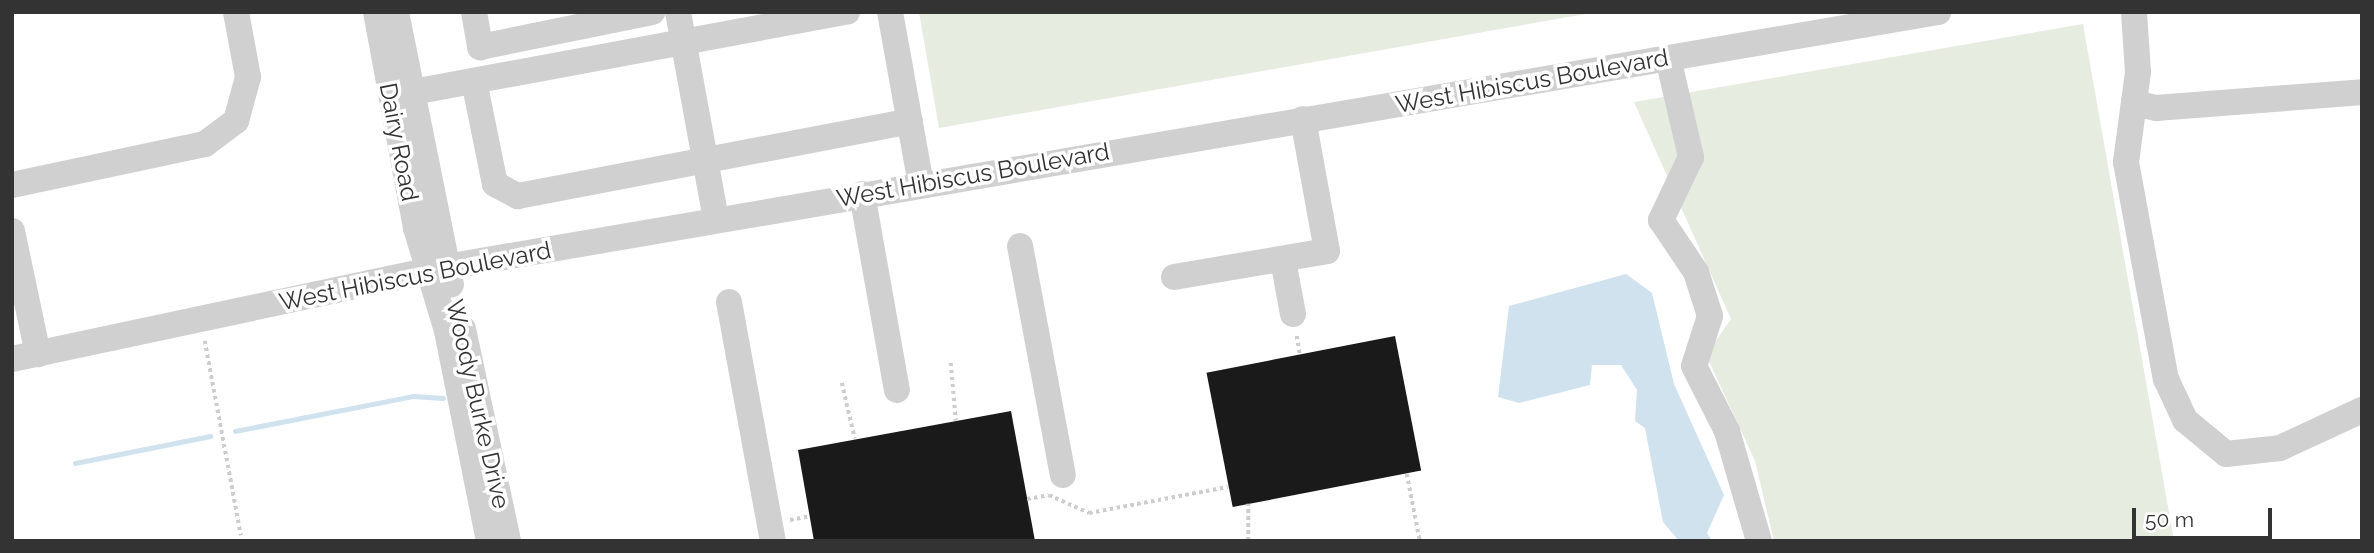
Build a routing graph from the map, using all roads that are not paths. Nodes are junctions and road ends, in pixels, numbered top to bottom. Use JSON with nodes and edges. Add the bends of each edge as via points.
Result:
{"nodes":[{"id":1,"x":236,"y":12,"type":"edge"},
{"id":2,"x":376,"y":12,"type":"edge"},
{"id":3,"x":396,"y":12,"type":"edge"},
{"id":4,"x":474,"y":12,"type":"edge"},
{"id":5,"x":652,"y":12,"type":"edge"},
{"id":6,"x":678,"y":12,"type":"edge"},
{"id":7,"x":846,"y":12,"type":"edge"},
{"id":8,"x":890,"y":12,"type":"edge"},
{"id":9,"x":1938,"y":12,"type":"edge"},
{"id":10,"x":2134,"y":12,"type":"edge"},
{"id":11,"x":684,"y":42,"type":"junction"},
{"id":12,"x":1668,"y":58,"type":"junction"},
{"id":13,"x":474,"y":81,"type":"junction"},
{"id":14,"x":2362,"y":92,"type":"edge"},
{"id":15,"x":401,"y":95,"type":"junction"},
{"id":16,"x":2134,"y":103,"type":"junction"},
{"id":17,"x":1303,"y":119,"type":"junction"},
{"id":18,"x":910,"y":121,"type":"junction"},
{"id":19,"x":705,"y":160,"type":"junction"},
{"id":20,"x":921,"y":184,"type":"junction"},
{"id":21,"x":12,"y":185,"type":"edge"},
{"id":22,"x":862,"y":194,"type":"junction"},
{"id":23,"x":716,"y":220,"type":"junction"},
{"id":24,"x":12,"y":231,"type":"edge"},
{"id":25,"x":1020,"y":246,"type":"dead end"},
{"id":26,"x":1283,"y":260,"type":"junction"},
{"id":27,"x":437,"y":269,"type":"junction"},
{"id":28,"x":1174,"y":277,"type":"dead end"},
{"id":29,"x":729,"y":302,"type":"dead end"},
{"id":30,"x":1293,"y":314,"type":"dead end"},
{"id":31,"x":25,"y":356,"type":"edge"},
{"id":32,"x":897,"y":390,"type":"dead end"},
{"id":33,"x":2362,"y":410,"type":"edge"},
{"id":34,"x":1063,"y":475,"type":"dead end"},
{"id":35,"x":489,"y":541,"type":"edge"},
{"id":36,"x":508,"y":541,"type":"edge"},
{"id":37,"x":774,"y":541,"type":"edge"},
{"id":38,"x":1759,"y":541,"type":"edge"}],
"edges":[{"from":1,"to":21,"type":"street","via":[[248,78],[236,121],[205,144]]},
{"from":2,"to":15,"type":"street","name":"Dairy Road"},
{"from":3,"to":15,"type":"street","name":"Dairy Road"},
{"from":4,"to":5,"type":"street","via":[[480,47]]},
{"from":6,"to":11,"type":"street"},
{"from":7,"to":11,"type":"street"},
{"from":8,"to":18,"type":"street"},
{"from":9,"to":12,"type":"street","name":"West Hibiscus Boulevard"},
{"from":10,"to":16,"type":"street"},
{"from":11,"to":13,"type":"street"},
{"from":11,"to":19,"type":"street"},
{"from":12,"to":17,"type":"street","name":"West Hibiscus Boulevard"},
{"from":12,"to":38,"type":"street","via":[[1691,157],[1661,220],[1696,272],[1707,305],[1710,316],[1694,366],[1727,431]]},
{"from":13,"to":15,"type":"street"},
{"from":13,"to":19,"type":"street","via":[[495,184],[508,195]]},
{"from":14,"to":16,"type":"street","via":[[2156,108]]},
{"from":15,"to":27,"type":"street","name":"Dairy Road"},
{"from":16,"to":33,"type":"street","via":[[2126,162],[2165,379],[2185,420],[2226,454],[2280,448]]},
{"from":17,"to":20,"type":"street","name":"West Hibiscus Boulevard"},
{"from":17,"to":26,"type":"street","via":[[1327,251]]},
{"from":18,"to":19,"type":"street"},
{"from":18,"to":20,"type":"street"},
{"from":19,"to":23,"type":"street"},
{"from":20,"to":22,"type":"street","name":"West Hibiscus Boulevard"},
{"from":22,"to":23,"type":"street","name":"West Hibiscus Boulevard"},
{"from":22,"to":32,"type":"street"},
{"from":23,"to":27,"type":"street","name":"West Hibiscus Boulevard"},
{"from":24,"to":31,"type":"street"},
{"from":25,"to":34,"type":"street"},
{"from":26,"to":28,"type":"street"},
{"from":26,"to":30,"type":"street"},
{"from":27,"to":31,"type":"street","name":"West Hibiscus Boulevard"},
{"from":27,"to":35,"type":"street","name":"Woody Burke Drive"},
{"from":27,"to":36,"type":"street","name":"Woody Burke Drive"},
{"from":29,"to":37,"type":"street"}]}
